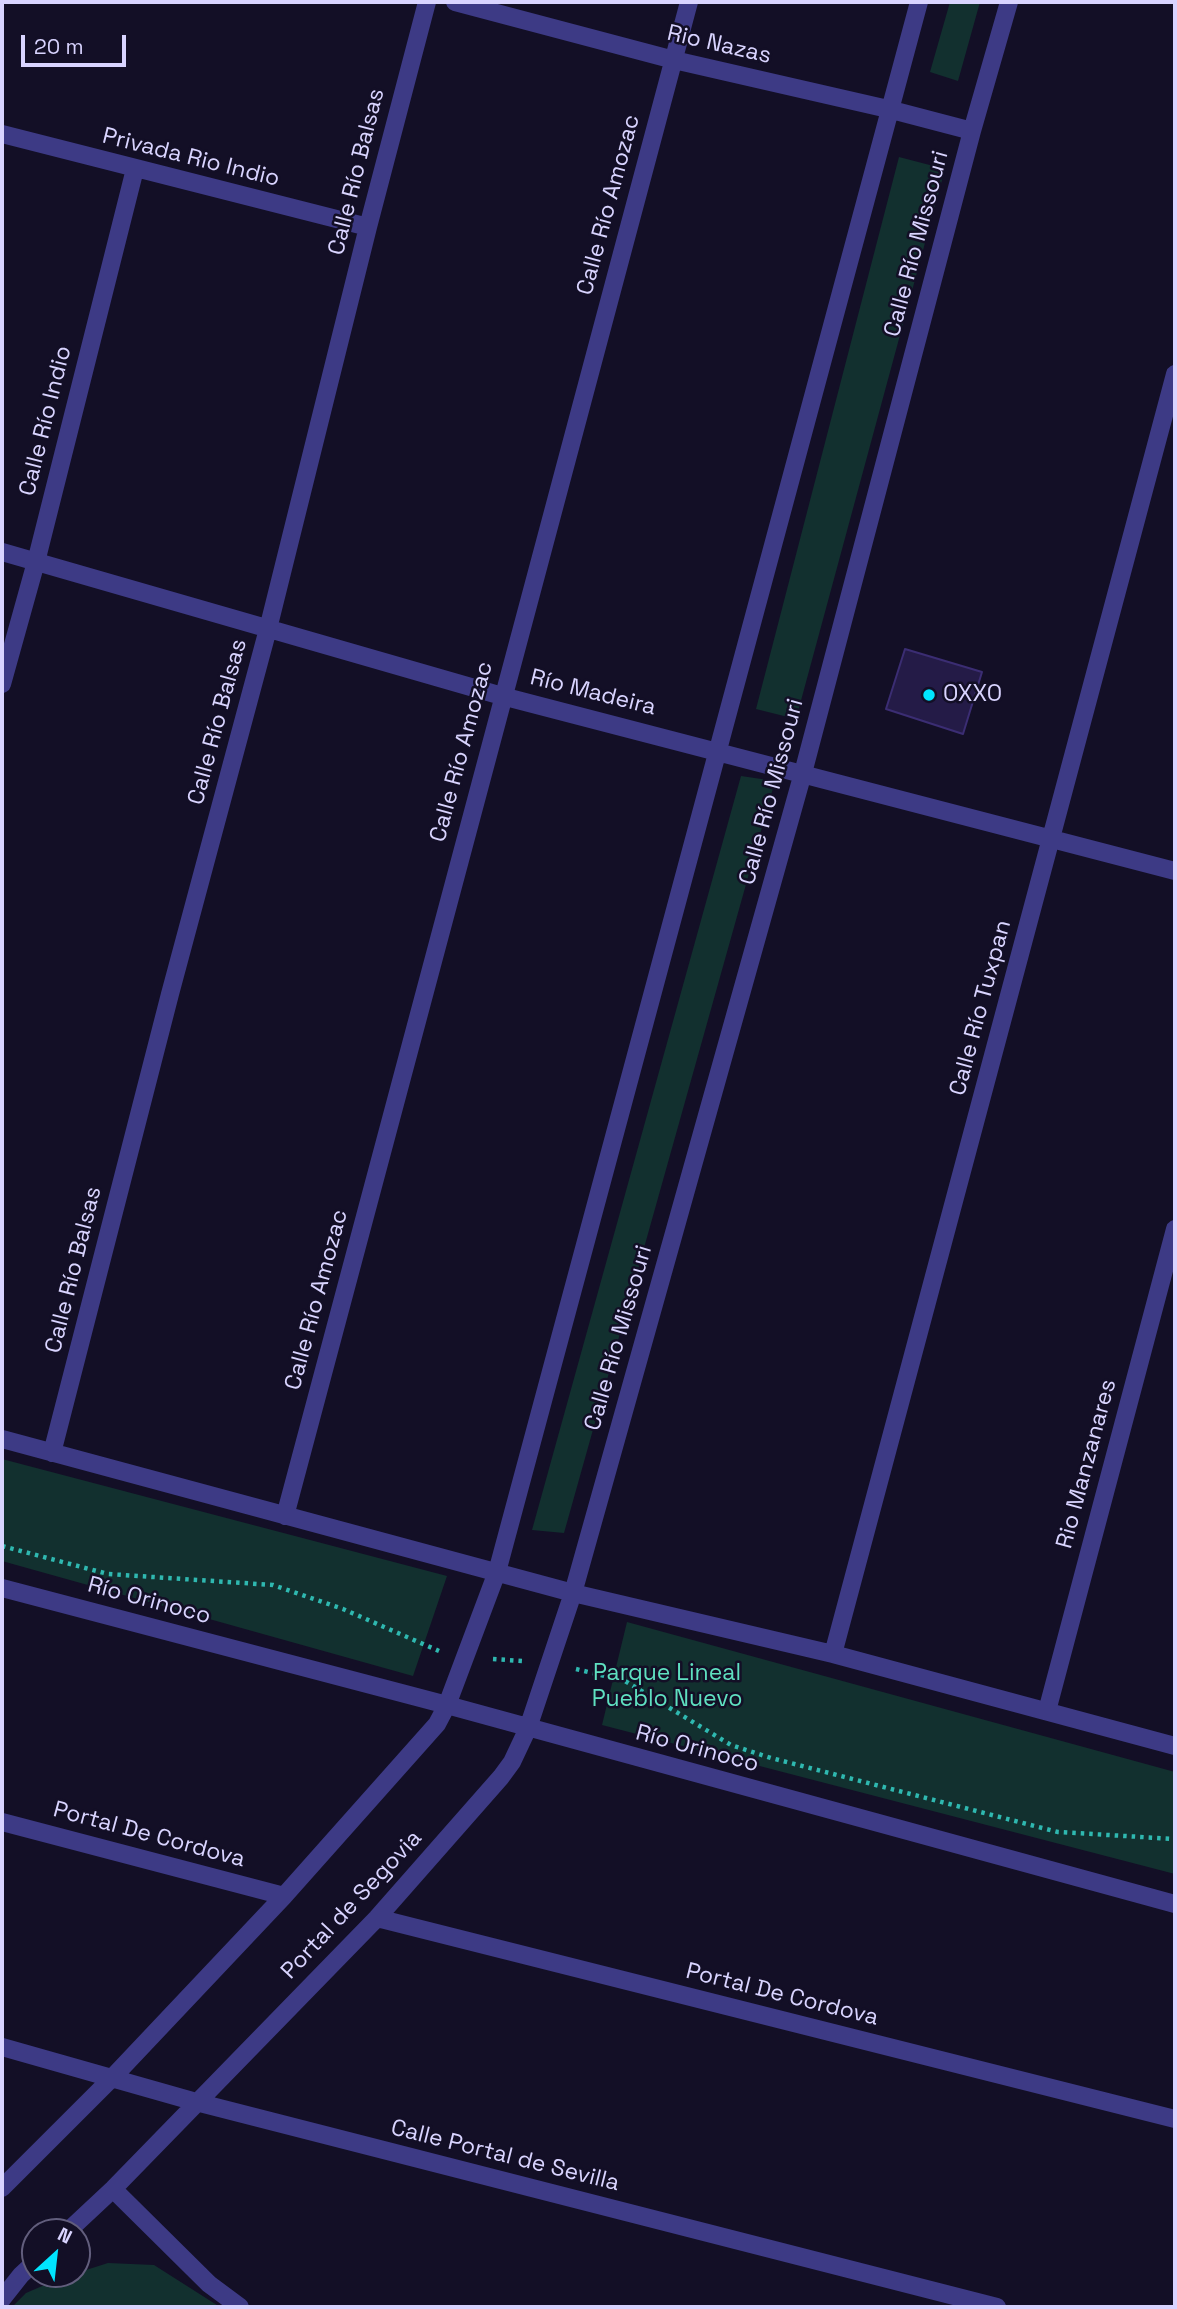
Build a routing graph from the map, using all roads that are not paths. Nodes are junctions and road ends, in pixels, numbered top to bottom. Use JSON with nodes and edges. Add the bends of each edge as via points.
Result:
{"nodes":[{"id":1,"x":427,"y":2,"type":"edge"},
{"id":2,"x":455,"y":2,"type":"edge"},
{"id":3,"x":689,"y":2,"type":"edge"},
{"id":4,"x":919,"y":2,"type":"edge"},
{"id":5,"x":1009,"y":2,"type":"edge"},
{"id":6,"x":674,"y":60,"type":"junction"},
{"id":7,"x":888,"y":109,"type":"junction"},
{"id":8,"x":972,"y":131,"type":"junction"},
{"id":9,"x":2,"y":134,"type":"edge"},
{"id":10,"x":135,"y":169,"type":"junction"},
{"id":11,"x":368,"y":227,"type":"junction"},
{"id":12,"x":1175,"y":374,"type":"edge"},
{"id":13,"x":2,"y":552,"type":"edge"},
{"id":14,"x":36,"y":562,"type":"junction"},
{"id":15,"x":268,"y":629,"type":"junction"},
{"id":16,"x":2,"y":684,"type":"edge"},
{"id":17,"x":502,"y":696,"type":"junction"},
{"id":18,"x":718,"y":750,"type":"junction"},
{"id":19,"x":803,"y":773,"type":"junction"},
{"id":20,"x":1052,"y":838,"type":"junction"},
{"id":21,"x":1175,"y":871,"type":"edge"},
{"id":22,"x":1175,"y":1229,"type":"edge"},
{"id":23,"x":2,"y":1440,"type":"edge"},
{"id":24,"x":52,"y":1453,"type":"junction"},
{"id":25,"x":285,"y":1516,"type":"junction"},
{"id":26,"x":497,"y":1572,"type":"junction"},
{"id":27,"x":2,"y":1588,"type":"edge"},
{"id":28,"x":573,"y":1593,"type":"junction"},
{"id":29,"x":833,"y":1654,"type":"junction"},
{"id":30,"x":550,"y":1662,"type":"joint"},
{"id":31,"x":447,"y":1705,"type":"junction"},
{"id":32,"x":1047,"y":1711,"type":"junction"},
{"id":33,"x":528,"y":1728,"type":"junction"},
{"id":34,"x":1175,"y":1746,"type":"edge"},
{"id":35,"x":2,"y":1822,"type":"edge"},
{"id":36,"x":284,"y":1896,"type":"junction"},
{"id":37,"x":1175,"y":1904,"type":"edge"},
{"id":38,"x":377,"y":1918,"type":"junction"},
{"id":39,"x":2,"y":2047,"type":"edge"},
{"id":40,"x":113,"y":2077,"type":"junction"},
{"id":41,"x":196,"y":2102,"type":"junction"},
{"id":42,"x":1175,"y":2119,"type":"edge"},
{"id":43,"x":2,"y":2188,"type":"edge"},
{"id":44,"x":113,"y":2189,"type":"junction"},
{"id":45,"x":82,"y":2218,"type":"edge"},
{"id":46,"x":21,"y":2275,"type":"edge"},
{"id":47,"x":2,"y":2299,"type":"edge"},
{"id":48,"x":240,"y":2307,"type":"edge"},
{"id":49,"x":996,"y":2307,"type":"edge"}],
"edges":[{"from":1,"to":11,"type":"street","name":"Calle Río Balsas"},
{"from":2,"to":6,"type":"street","name":"Rio Nazas"},
{"from":3,"to":6,"type":"street","name":"Calle Río Amozac"},
{"from":4,"to":7,"type":"street"},
{"from":5,"to":8,"type":"street","name":"Calle Río Missouri"},
{"from":6,"to":7,"type":"street","name":"Rio Nazas"},
{"from":6,"to":17,"type":"street","name":"Calle Río Amozac"},
{"from":7,"to":8,"type":"street","name":"Rio Nazas"},
{"from":7,"to":18,"type":"street"},
{"from":8,"to":19,"type":"street","name":"Calle Río Missouri"},
{"from":9,"to":10,"type":"street","name":"Privada Rio Indio"},
{"from":10,"to":11,"type":"street","name":"Privada Rio Indio"},
{"from":10,"to":14,"type":"street","name":"Calle Río Indio"},
{"from":11,"to":15,"type":"street","name":"Calle Río Balsas"},
{"from":12,"to":20,"type":"street","name":"Calle Río Tuxpan"},
{"from":13,"to":14,"type":"street","name":"Río Madeira"},
{"from":14,"to":15,"type":"street","name":"Río Madeira"},
{"from":14,"to":16,"type":"street","name":"Calle Río Indio"},
{"from":15,"to":17,"type":"street","name":"Río Madeira"},
{"from":15,"to":24,"type":"street","name":"Calle Río Balsas"},
{"from":17,"to":18,"type":"street","name":"Río Madeira"},
{"from":17,"to":25,"type":"street","name":"Calle Río Amozac"},
{"from":18,"to":19,"type":"street","name":"Río Madeira"},
{"from":18,"to":26,"type":"street"},
{"from":19,"to":20,"type":"street","name":"Río Madeira"},
{"from":19,"to":28,"type":"street","name":"Calle Río Missouri"},
{"from":20,"to":21,"type":"street","name":"Río Madeira"},
{"from":20,"to":29,"type":"street","name":"Calle Río Tuxpan"},
{"from":22,"to":32,"type":"street","name":"Rio Manzanares"},
{"from":23,"to":24,"type":"street"},
{"from":24,"to":25,"type":"street"},
{"from":25,"to":26,"type":"street"},
{"from":26,"to":28,"type":"street"},
{"from":26,"to":31,"type":"street"},
{"from":27,"to":31,"type":"street","name":"Río Orinoco"},
{"from":28,"to":29,"type":"street"},
{"from":28,"to":30,"type":"street","name":"Calle Río Missouri"},
{"from":29,"to":32,"type":"street"},
{"from":30,"to":33,"type":"street","name":"Portal de Segovia"},
{"from":31,"to":33,"type":"street","name":"Río Orinoco"},
{"from":31,"to":36,"type":"street","via":[[437,1724]]},
{"from":32,"to":34,"type":"street"},
{"from":33,"to":37,"type":"street","name":"Río Orinoco"},
{"from":33,"to":38,"type":"street","name":"Portal de Segovia","via":[[512,1762]]},
{"from":35,"to":36,"type":"street","name":"Portal De Cordova"},
{"from":36,"to":40,"type":"street"},
{"from":38,"to":41,"type":"street","name":"Portal de Segovia"},
{"from":38,"to":42,"type":"street","name":"Portal De Cordova"},
{"from":39,"to":40,"type":"street","name":"Calle Portal de Sevilla"},
{"from":40,"to":41,"type":"street","name":"Calle Portal de Sevilla"},
{"from":40,"to":43,"type":"street"},
{"from":41,"to":44,"type":"street","name":"Portal de Segovia"},
{"from":41,"to":49,"type":"street","name":"Calle Portal de Sevilla"},
{"from":44,"to":45,"type":"street","name":"Portal de Segovia"},
{"from":44,"to":48,"type":"street","via":[[209,2284]]},
{"from":46,"to":47,"type":"street"}]}
